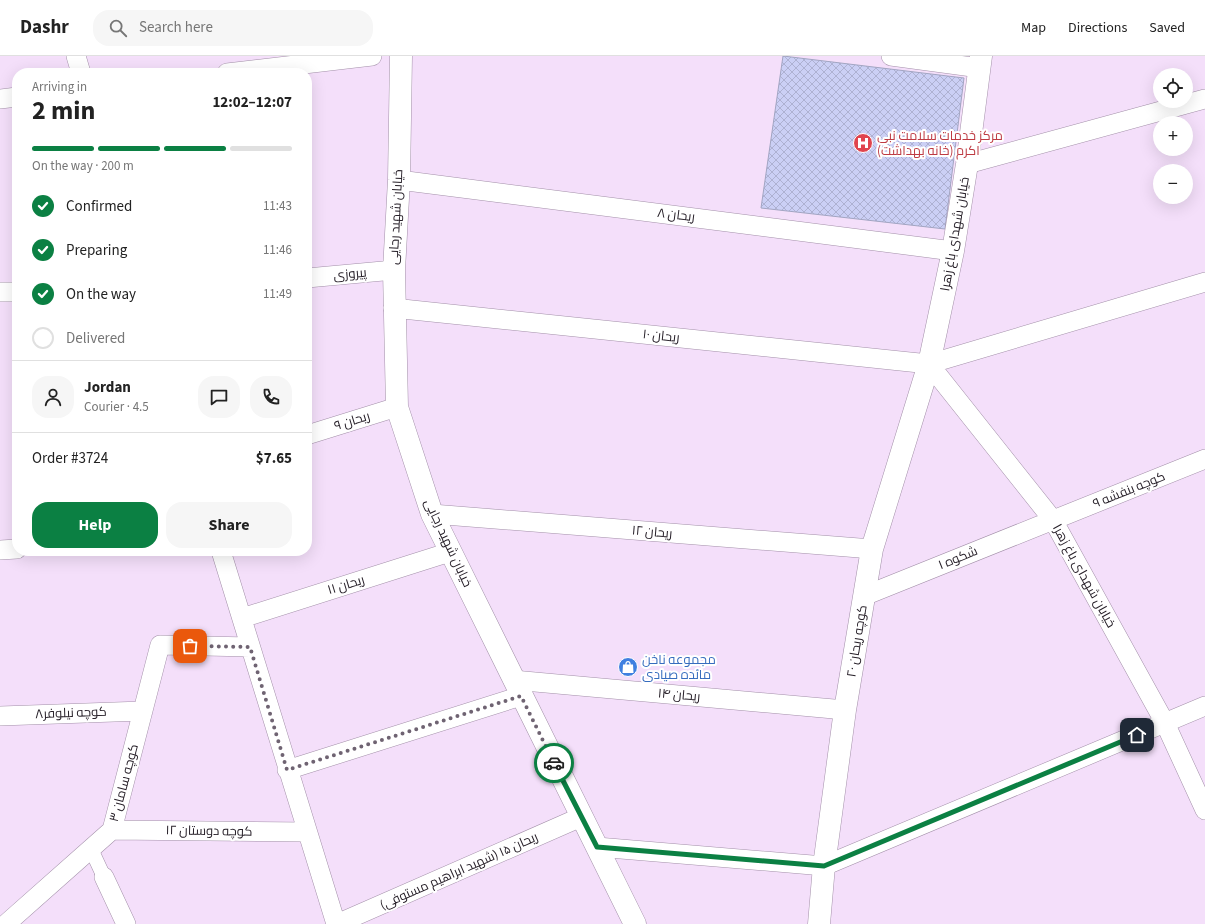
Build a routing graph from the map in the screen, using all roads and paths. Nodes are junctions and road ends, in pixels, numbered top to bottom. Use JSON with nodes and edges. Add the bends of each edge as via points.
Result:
{"nodes":[{"id":1,"x":76,"y":56,"type":"edge"},
{"id":2,"x":372,"y":56,"type":"edge"},
{"id":3,"x":401,"y":56,"type":"edge"},
{"id":4,"x":891,"y":56,"type":"edge"},
{"id":5,"x":981,"y":62,"type":"edge"},
{"id":6,"x":80,"y":68,"type":"edge"},
{"id":7,"x":270,"y":68,"type":"edge"},
{"id":8,"x":12,"y":98,"type":"edge"},
{"id":9,"x":0,"y":99,"type":"edge"},
{"id":10,"x":1205,"y":99,"type":"edge"},
{"id":11,"x":967,"y":164,"type":"junction"},
{"id":12,"x":399,"y":180,"type":"junction"},
{"id":13,"x":954,"y":251,"type":"junction"},
{"id":14,"x":394,"y":270,"type":"junction"},
{"id":15,"x":312,"y":278,"type":"edge"},
{"id":16,"x":1205,"y":282,"type":"edge"},
{"id":17,"x":0,"y":292,"type":"edge"},
{"id":18,"x":12,"y":292,"type":"edge"},
{"id":19,"x":393,"y":308,"type":"junction"},
{"id":20,"x":929,"y":364,"type":"junction"},
{"id":21,"x":397,"y":407,"type":"junction"},
{"id":22,"x":312,"y":433,"type":"edge"},
{"id":23,"x":1205,"y":459,"type":"edge"},
{"id":24,"x":432,"y":514,"type":"junction"},
{"id":25,"x":1053,"y":520,"type":"junction"},
{"id":26,"x":12,"y":549,"type":"edge"},
{"id":27,"x":872,"y":549,"type":"junction"},
{"id":28,"x":0,"y":550,"type":"edge"},
{"id":29,"x":450,"y":552,"type":"junction"},
{"id":30,"x":223,"y":556,"type":"edge"},
{"id":31,"x":864,"y":596,"type":"junction"},
{"id":32,"x":242,"y":618,"type":"junction"},
{"id":33,"x":250,"y":647,"type":"junction"},
{"id":34,"x":517,"y":688,"type":"junction"},
{"id":35,"x":1205,"y":706,"type":"edge"},
{"id":36,"x":845,"y":710,"type":"junction"},
{"id":37,"x":143,"y":711,"type":"junction"},
{"id":38,"x":0,"y":716,"type":"edge"},
{"id":39,"x":1165,"y":723,"type":"junction"},
{"id":40,"x":287,"y":770,"type":"junction"},
{"id":41,"x":1205,"y":810,"type":"edge"},
{"id":42,"x":581,"y":817,"type":"junction"},
{"id":43,"x":112,"y":830,"type":"junction"},
{"id":44,"x":306,"y":832,"type":"junction"},
{"id":45,"x":597,"y":847,"type":"junction"},
{"id":46,"x":91,"y":849,"type":"junction"},
{"id":47,"x":824,"y":866,"type":"junction"},
{"id":48,"x":104,"y":877,"type":"joint"},
{"id":49,"x":6,"y":924,"type":"edge"},
{"id":50,"x":126,"y":924,"type":"edge"},
{"id":51,"x":337,"y":924,"type":"edge"},
{"id":52,"x":635,"y":924,"type":"edge"},
{"id":53,"x":819,"y":924,"type":"edge"}],
"edges":[{"from":1,"to":6,"type":"street"},
{"from":2,"to":7,"type":"street"},
{"from":3,"to":12,"type":"street","name":"خیابان شهید رجایی"},
{"from":4,"to":5,"type":"street"},
{"from":5,"to":11,"type":"street","name":"خیابان شهدای باغ‌ زهرا"},
{"from":8,"to":9,"type":"street"},
{"from":10,"to":11,"type":"street"},
{"from":11,"to":13,"type":"street","name":"خیابان شهدای باغ‌ زهرا"},
{"from":12,"to":13,"type":"street","name":"ریحان ۸"},
{"from":12,"to":14,"type":"street","name":"خیابان شهید رجایی"},
{"from":13,"to":20,"type":"street","name":"خیابان شهدای باغ‌ زهرا"},
{"from":14,"to":15,"type":"street","name":"پیروزی"},
{"from":14,"to":19,"type":"street","name":"خیابان شهید رجایی"},
{"from":16,"to":20,"type":"street"},
{"from":17,"to":18,"type":"street"},
{"from":19,"to":20,"type":"street","name":"ریحان ۱۰"},
{"from":19,"to":21,"type":"street","name":"خیابان شهید رجایی"},
{"from":20,"to":25,"type":"street","name":"خیابان شهدای باغ زهرا"},
{"from":20,"to":27,"type":"street","name":"کوچه ریحان ۲۰"},
{"from":21,"to":22,"type":"street","name":"ریحان ۹"},
{"from":21,"to":24,"type":"street","name":"خیابان شهید رجایی"},
{"from":23,"to":25,"type":"street","name":"کوچه بنفشه ۹"},
{"from":24,"to":27,"type":"street","name":"ریحان ۱۲"},
{"from":24,"to":29,"type":"street","name":"خیابان شهید رجایی"},
{"from":25,"to":31,"type":"street","name":"شکوه ۱"},
{"from":25,"to":39,"type":"street","name":"خیابان شهدای باغ زهرا"},
{"from":26,"to":28,"type":"street"},
{"from":27,"to":31,"type":"street","name":"کوچه ریحان ۲۰"},
{"from":29,"to":32,"type":"street","name":"ریحان ۱۱"},
{"from":29,"to":34,"type":"street","name":"خیابان شهید رجایی"},
{"from":30,"to":32,"type":"street"},
{"from":31,"to":36,"type":"street","name":"کوچه ریحان ۲۰"},
{"from":32,"to":33,"type":"street"},
{"from":33,"to":37,"type":"street","name":"کوچه سامان ۳","via":[[160,645]]},
{"from":33,"to":40,"type":"street"},
{"from":34,"to":36,"type":"street","name":"ریحان ۱۴"},
{"from":34,"to":40,"type":"street"},
{"from":34,"to":42,"type":"street","name":"خیابان شهید رجایی"},
{"from":35,"to":39,"type":"street"},
{"from":36,"to":47,"type":"street","name":"کوچه ریحان ۲۰"},
{"from":37,"to":38,"type":"street","name":"کوچه نیلوفر۸"},
{"from":37,"to":43,"type":"street","name":"کوچه سامان ۳"},
{"from":39,"to":41,"type":"street","name":"خیابان شهدای باغ زهرا"},
{"from":39,"to":47,"type":"street"},
{"from":40,"to":44,"type":"street"},
{"from":42,"to":45,"type":"street","name":"خیابان شهید رجایی"},
{"from":42,"to":51,"type":"street","name":"ریحان ۱۵ (شهید ابراهیم مستوفی)"},
{"from":43,"to":44,"type":"street","name":"کوچه دوستان ۱۲"},
{"from":43,"to":46,"type":"street","name":"کوچه سامان ۳"},
{"from":44,"to":51,"type":"street"},
{"from":45,"to":47,"type":"street"},
{"from":45,"to":52,"type":"street","name":"خیابان شهید رجایی"},
{"from":46,"to":48,"type":"street"},
{"from":46,"to":49,"type":"street","name":"کوچه سامان ۳"},
{"from":47,"to":53,"type":"street","name":"کوچه ریحان ۲۰"},
{"from":48,"to":50,"type":"street"}]}
